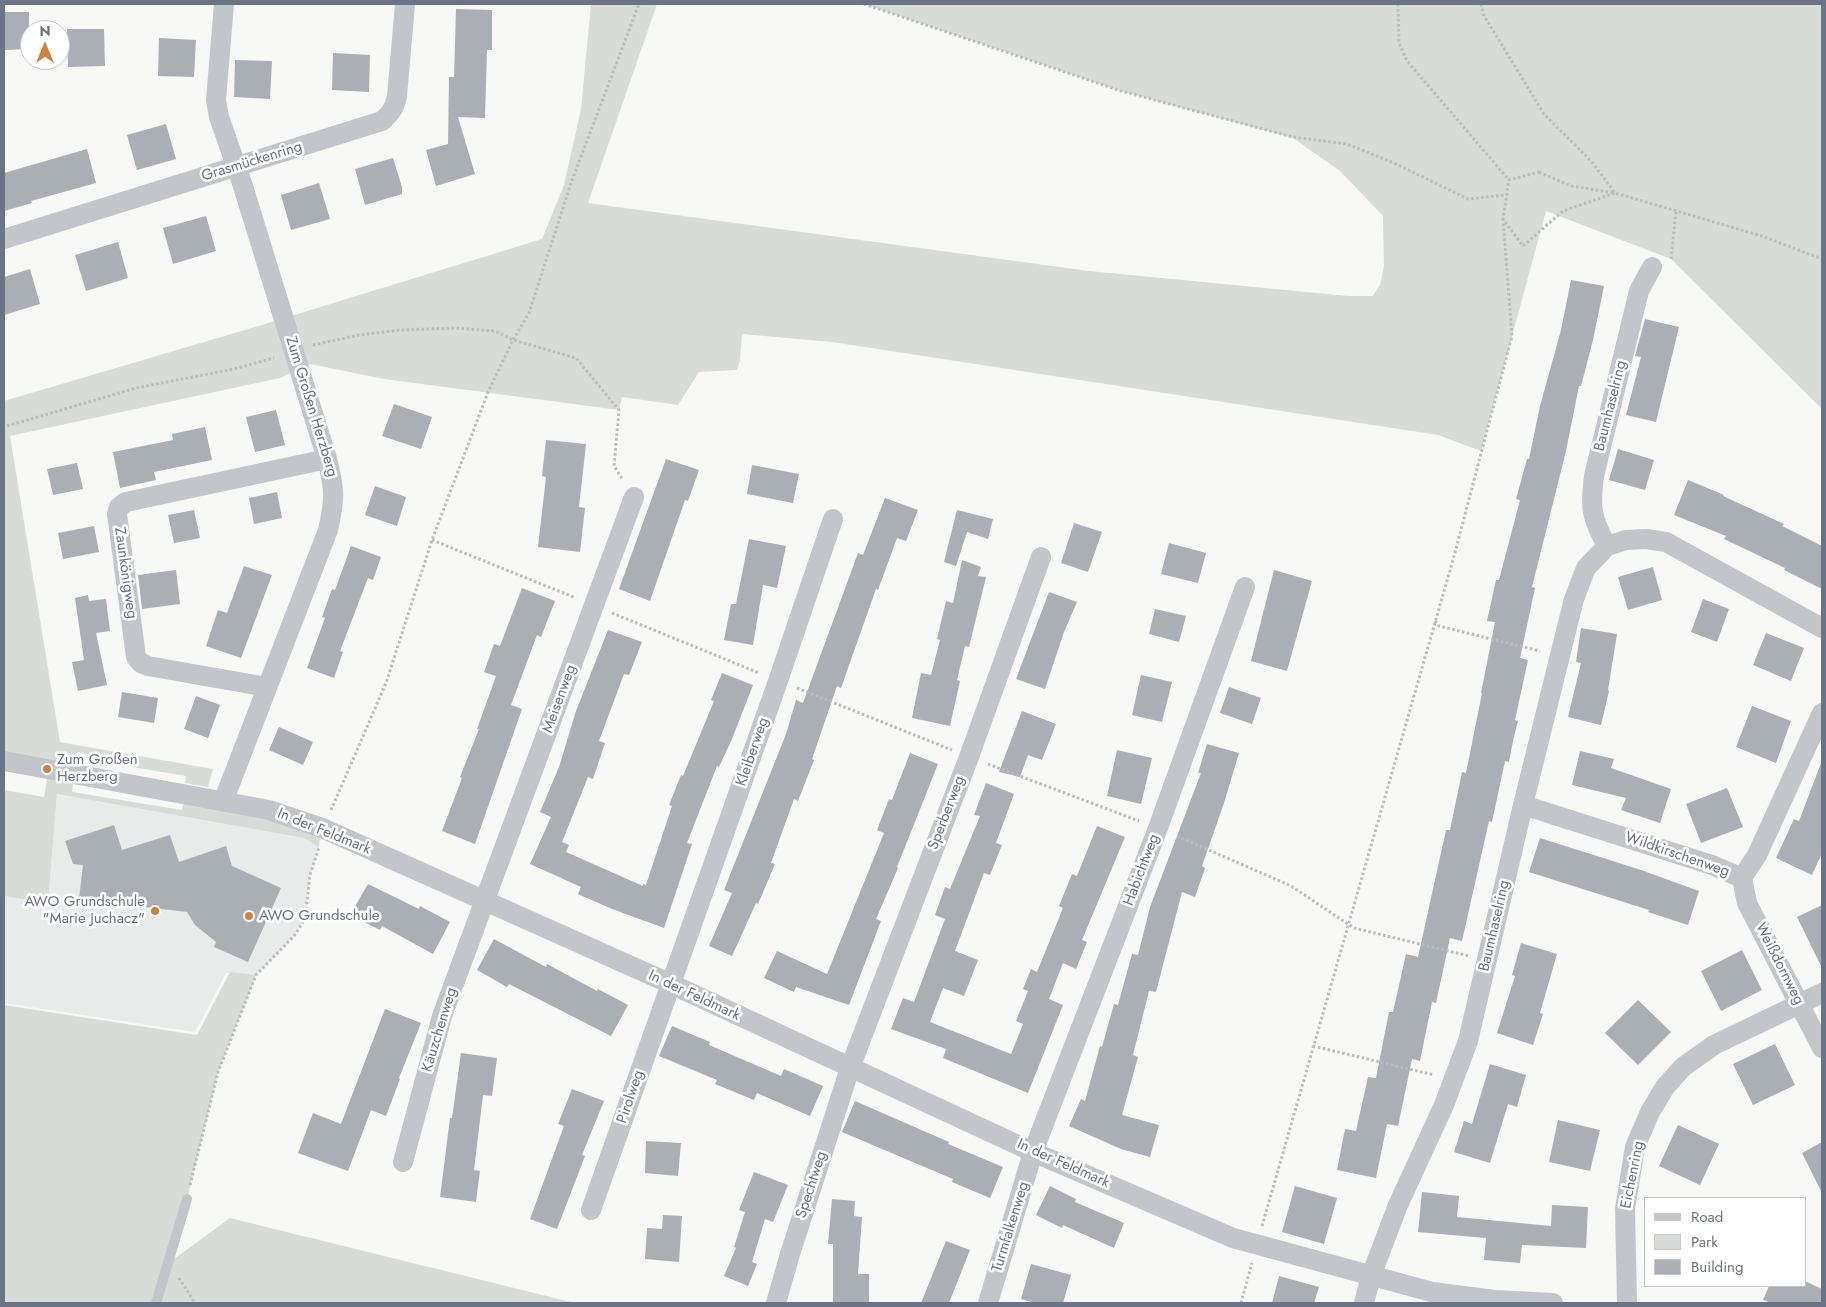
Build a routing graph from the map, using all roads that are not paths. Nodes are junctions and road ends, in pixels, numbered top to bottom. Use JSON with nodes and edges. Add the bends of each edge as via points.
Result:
{"nodes":[{"id":1,"x":224,"y":4,"type":"edge"},
{"id":2,"x":405,"y":4,"type":"edge"},
{"id":3,"x":236,"y":167,"type":"junction"},
{"id":4,"x":4,"y":239,"type":"edge"},
{"id":5,"x":1652,"y":267,"type":"road end"},
{"id":6,"x":327,"y":459,"type":"junction"},
{"id":7,"x":634,"y":497,"type":"road end"},
{"id":8,"x":833,"y":519,"type":"dead end"},
{"id":9,"x":1607,"y":546,"type":"junction"},
{"id":10,"x":1041,"y":558,"type":"dead end"},
{"id":11,"x":1245,"y":587,"type":"dead end"},
{"id":12,"x":1822,"y":628,"type":"edge"},
{"id":13,"x":267,"y":687,"type":"junction"},
{"id":14,"x":1822,"y":713,"type":"edge"},
{"id":15,"x":4,"y":761,"type":"edge"},
{"id":16,"x":223,"y":802,"type":"junction"},
{"id":17,"x":1523,"y":805,"type":"junction"},
{"id":18,"x":1742,"y":878,"type":"junction"},
{"id":19,"x":486,"y":901,"type":"junction"},
{"id":20,"x":671,"y":984,"type":"junction"},
{"id":21,"x":1822,"y":993,"type":"edge"},
{"id":22,"x":1799,"y":1004,"type":"junction"},
{"id":23,"x":1822,"y":1048,"type":"edge"},
{"id":24,"x":850,"y":1068,"type":"junction"},
{"id":25,"x":1033,"y":1152,"type":"junction"},
{"id":26,"x":403,"y":1162,"type":"dead end"},
{"id":27,"x":187,"y":1199,"type":"road end"},
{"id":28,"x":591,"y":1210,"type":"dead end"},
{"id":29,"x":1371,"y":1276,"type":"junction"},
{"id":30,"x":1495,"y":1301,"type":"edge"},
{"id":31,"x":156,"y":1303,"type":"edge"},
{"id":32,"x":776,"y":1303,"type":"edge"},
{"id":33,"x":988,"y":1303,"type":"edge"},
{"id":34,"x":1364,"y":1303,"type":"edge"},
{"id":35,"x":1554,"y":1303,"type":"edge"},
{"id":36,"x":1627,"y":1303,"type":"edge"}],
"edges":[{"from":1,"to":3,"type":"street","name":"Zum Großen Herzberg","via":[[216,100]]},
{"from":2,"to":3,"type":"street","name":"Grasmückenring","via":[[397,96],[390,114],[371,125]]},
{"from":3,"to":4,"type":"street","name":"Grasmückenring"},
{"from":3,"to":6,"type":"street","name":"Zum Großen Herzberg"},
{"from":5,"to":9,"type":"street","name":"Baumhaselring","via":[[1639,291],[1594,476],[1590,501],[1596,526]]},
{"from":6,"to":13,"type":"street","name":"Zum Großen Herzberg","via":[[334,484],[334,504],[328,530]]},
{"from":6,"to":13,"type":"street","name":"Zaunkönigweg","via":[[126,502],[119,507],[117,514],[136,657],[141,663]]},
{"from":7,"to":19,"type":"street","name":"Meisenweg"},
{"from":8,"to":20,"type":"street","name":"Kleiberweg"},
{"from":9,"to":12,"type":"street","via":[[1626,540],[1666,542]]},
{"from":9,"to":17,"type":"street","name":"Baumhaselring","via":[[1586,568],[1574,599]]},
{"from":10,"to":24,"type":"street","name":"Sperberweg"},
{"from":11,"to":25,"type":"street","name":"Habichtweg","via":[[1158,828]]},
{"from":13,"to":16,"type":"street","name":"Zum Großen Herzberg"},
{"from":14,"to":18,"type":"street","name":"Wildkirschenweg","via":[[1757,855]]},
{"from":15,"to":16,"type":"street","name":"In der Feldmark"},
{"from":16,"to":19,"type":"street","name":"In der Feldmark","via":[[269,810],[322,828]]},
{"from":17,"to":18,"type":"street","name":"Wildkirschenweg","via":[[1712,865]]},
{"from":17,"to":29,"type":"street","name":"Baumhaselring","via":[[1468,1041]]},
{"from":18,"to":22,"type":"street","name":"Weißdornweg","via":[[1747,903]]},
{"from":19,"to":20,"type":"street","name":"In der Feldmark"},
{"from":19,"to":26,"type":"street","name":"Käuzchenweg","via":[[442,1016]]},
{"from":20,"to":24,"type":"street","name":"In der Feldmark"},
{"from":20,"to":28,"type":"street","name":"Pirolweg"},
{"from":21,"to":22,"type":"street","name":"Eichenring"},
{"from":22,"to":23,"type":"street","name":"Weißdornweg"},
{"from":22,"to":36,"type":"street","name":"Eichenring","via":[[1714,1045],[1690,1061],[1665,1087],[1650,1112],[1635,1147],[1626,1209]]},
{"from":24,"to":25,"type":"street","name":"In der Feldmark"},
{"from":24,"to":32,"type":"street","name":"Spechtweg"},
{"from":25,"to":29,"type":"street","name":"In der Feldmark","via":[[1208,1228],[1256,1245]]},
{"from":25,"to":33,"type":"street","name":"Turmfalkenweg"},
{"from":27,"to":31,"type":"lane"},
{"from":29,"to":30,"type":"street","name":"In der Feldmark","via":[[1432,1292]]},
{"from":29,"to":34,"type":"street","name":"Baumhaselring"},
{"from":30,"to":35,"type":"street","name":"In der Feldmark"}]}
